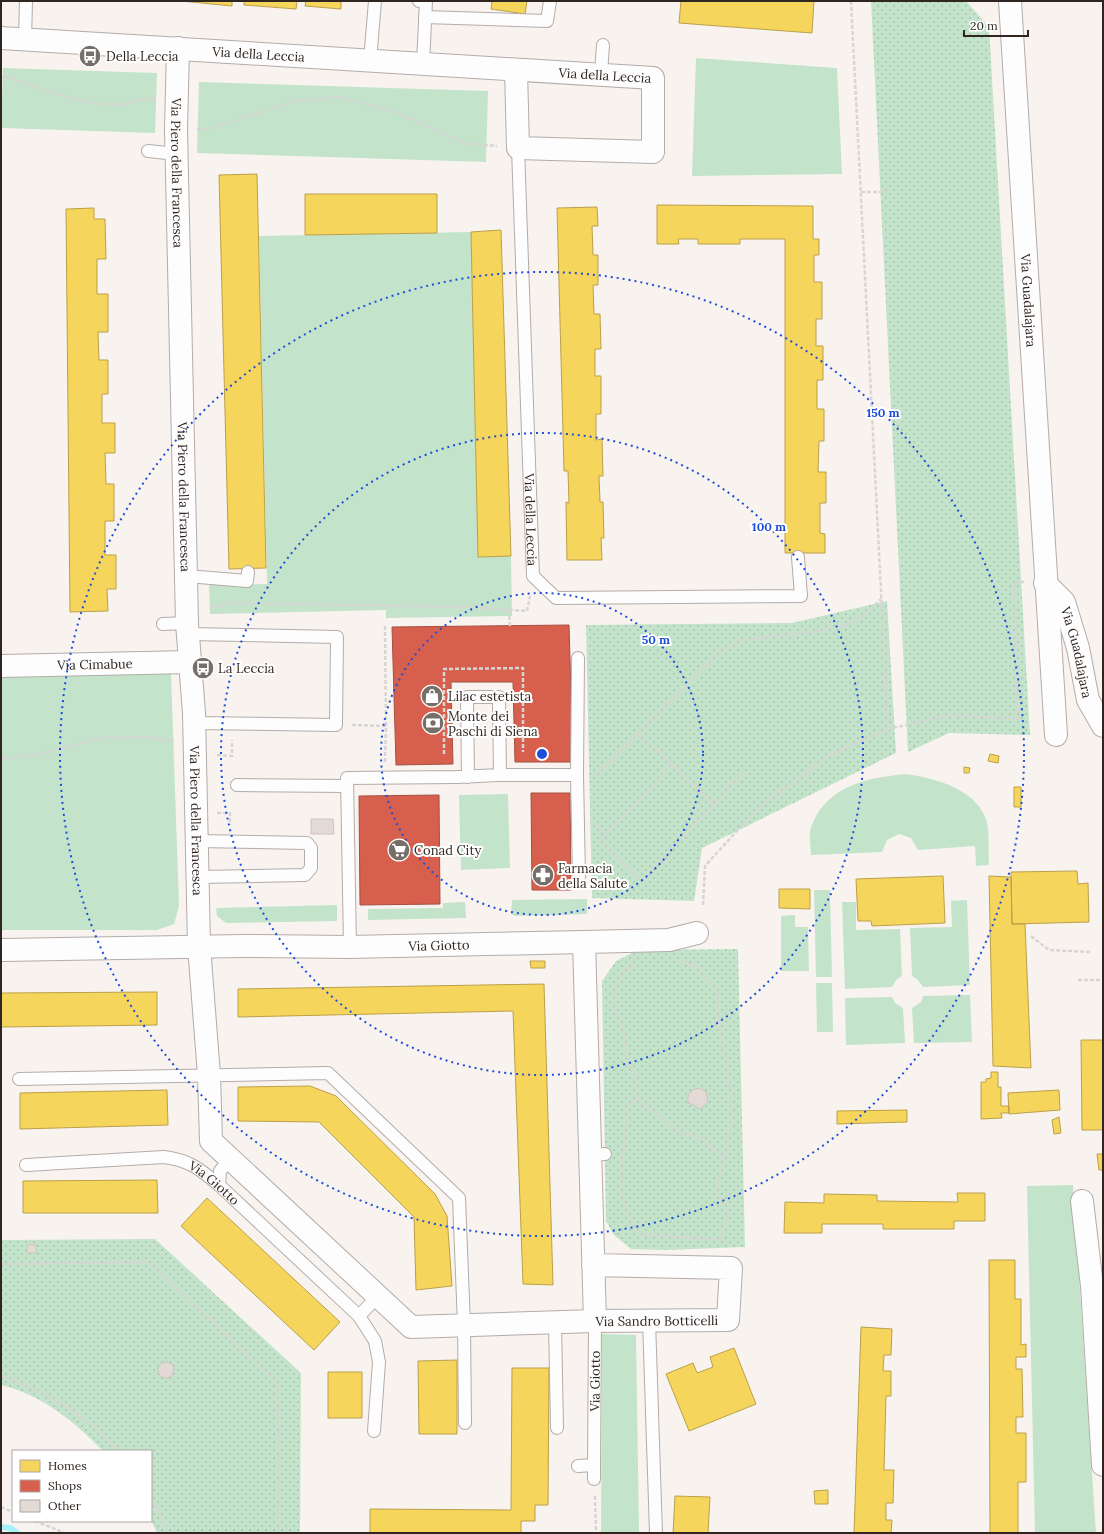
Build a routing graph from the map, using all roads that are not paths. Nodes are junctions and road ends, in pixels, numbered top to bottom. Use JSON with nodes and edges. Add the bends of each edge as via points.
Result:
{"nodes":[{"id":1,"x":26,"y":1,"type":"edge"},
{"id":2,"x":375,"y":1,"type":"edge"},
{"id":3,"x":419,"y":1,"type":"edge"},
{"id":4,"x":550,"y":1,"type":"edge"},
{"id":5,"x":995,"y":1,"type":"edge"},
{"id":6,"x":1010,"y":9,"type":"edge"},
{"id":7,"x":426,"y":17,"type":"junction"},
{"id":8,"x":1,"y":38,"type":"edge"},
{"id":9,"x":25,"y":40,"type":"junction"},
{"id":10,"x":603,"y":45,"type":"dead end"},
{"id":11,"x":178,"y":48,"type":"junction"},
{"id":12,"x":370,"y":61,"type":"junction"},
{"id":13,"x":423,"y":64,"type":"junction"},
{"id":14,"x":516,"y":70,"type":"junction"},
{"id":15,"x":601,"y":74,"type":"junction"},
{"id":16,"x":518,"y":148,"type":"junction"},
{"id":17,"x":148,"y":151,"type":"dead end"},
{"id":18,"x":176,"y":154,"type":"junction"},
{"id":19,"x":798,"y":557,"type":"dead end"},
{"id":20,"x":248,"y":572,"type":"dead end"},
{"id":21,"x":187,"y":576,"type":"junction"},
{"id":22,"x":1045,"y":583,"type":"junction"},
{"id":23,"x":163,"y":624,"type":"dead end"},
{"id":24,"x":188,"y":628,"type":"junction"},
{"id":25,"x":578,"y":658,"type":"dead end"},
{"id":26,"x":190,"y":662,"type":"junction"},
{"id":27,"x":1,"y":666,"type":"edge"},
{"id":28,"x":194,"y":723,"type":"junction"},
{"id":29,"x":1103,"y":726,"type":"edge"},
{"id":30,"x":1056,"y":735,"type":"dead end"},
{"id":31,"x":500,"y":775,"type":"junction"},
{"id":32,"x":576,"y":776,"type":"junction"},
{"id":33,"x":468,"y":777,"type":"junction"},
{"id":34,"x":237,"y":785,"type":"dead end"},
{"id":35,"x":347,"y":786,"type":"junction"},
{"id":36,"x":196,"y":841,"type":"junction"},
{"id":37,"x":197,"y":877,"type":"junction"},
{"id":38,"x":579,"y":877,"type":"dead end"},
{"id":39,"x":696,"y":933,"type":"dead end"},
{"id":40,"x":584,"y":942,"type":"junction"},
{"id":41,"x":199,"y":946,"type":"junction"},
{"id":42,"x":350,"y":947,"type":"junction"},
{"id":43,"x":1,"y":950,"type":"edge"},
{"id":44,"x":209,"y":1075,"type":"junction"},
{"id":45,"x":19,"y":1079,"type":"dead end"},
{"id":46,"x":230,"y":1159,"type":"junction"},
{"id":47,"x":26,"y":1165,"type":"dead end"},
{"id":48,"x":219,"y":1185,"type":"junction"},
{"id":49,"x":1082,"y":1201,"type":"dead end"},
{"id":50,"x":593,"y":1265,"type":"junction"},
{"id":51,"x":1098,"y":1280,"type":"edge"},
{"id":52,"x":377,"y":1297,"type":"junction"},
{"id":53,"x":359,"y":1316,"type":"junction"},
{"id":54,"x":649,"y":1320,"type":"junction"},
{"id":55,"x":595,"y":1321,"type":"junction"},
{"id":56,"x":555,"y":1323,"type":"junction"},
{"id":57,"x":464,"y":1326,"type":"junction"},
{"id":58,"x":465,"y":1423,"type":"dead end"},
{"id":59,"x":558,"y":1428,"type":"dead end"},
{"id":60,"x":374,"y":1431,"type":"dead end"},
{"id":61,"x":1103,"y":1464,"type":"edge"},
{"id":62,"x":594,"y":1465,"type":"junction"},
{"id":63,"x":578,"y":1466,"type":"dead end"},
{"id":64,"x":594,"y":1479,"type":"road end"},
{"id":65,"x":656,"y":1533,"type":"edge"}],
"edges":[{"from":1,"to":9,"type":"lane"},
{"from":2,"to":12,"type":"lane"},
{"from":3,"to":7,"type":"lane","via":[[426,1]]},
{"from":4,"to":7,"type":"lane","via":[[547,21]]},
{"from":5,"to":6,"type":"street","name":"Via Guadalajara"},
{"from":6,"to":22,"type":"street","name":"Via Guadalajara"},
{"from":7,"to":13,"type":"lane"},
{"from":8,"to":9,"type":"street","name":"Via della Leccia"},
{"from":9,"to":11,"type":"street","name":"Via della Leccia"},
{"from":10,"to":15,"type":"lane"},
{"from":11,"to":12,"type":"street","name":"Via della Leccia"},
{"from":11,"to":18,"type":"street","name":"Via Piero della Francesca"},
{"from":12,"to":13,"type":"street","name":"Via della Leccia"},
{"from":13,"to":14,"type":"street","name":"Via della Leccia"},
{"from":14,"to":15,"type":"street","name":"Via della Leccia"},
{"from":14,"to":16,"type":"street","name":"Via della Leccia"},
{"from":15,"to":16,"type":"street","name":"Via della Leccia","via":[[653,78],[653,152]]},
{"from":16,"to":19,"type":"lane","name":"Via della Leccia","via":[[533,576],[556,598],[801,596]]},
{"from":17,"to":18,"type":"lane"},
{"from":18,"to":21,"type":"street","name":"Via Piero della Francesca"},
{"from":20,"to":21,"type":"lane","via":[[247,580]]},
{"from":21,"to":24,"type":"street","name":"Via Piero della Francesca"},
{"from":22,"to":29,"type":"street","name":"Via Guadalajara","via":[[1064,602],[1078,648],[1088,700]]},
{"from":22,"to":30,"type":"street","name":"Via Guadalajara"},
{"from":23,"to":24,"type":"lane"},
{"from":24,"to":26,"type":"street","name":"Via Piero della Francesca"},
{"from":24,"to":28,"type":"lane","via":[[337,637],[336,725]]},
{"from":25,"to":32,"type":"lane"},
{"from":26,"to":27,"type":"street","name":"Via Cimabue"},
{"from":26,"to":28,"type":"street","name":"Via Piero della Francesca"},
{"from":28,"to":36,"type":"street","name":"Via Piero della Francesca"},
{"from":31,"to":32,"type":"lane"},
{"from":31,"to":33,"type":"lane"},
{"from":31,"to":33,"type":"lane","via":[[499,697],[467,697]]},
{"from":32,"to":38,"type":"lane"},
{"from":33,"to":35,"type":"lane","via":[[347,778]]},
{"from":34,"to":35,"type":"lane"},
{"from":35,"to":42,"type":"lane"},
{"from":36,"to":37,"type":"street","name":"Via Piero della Francesca"},
{"from":36,"to":37,"type":"lane","via":[[307,843],[311,848],[311,868],[305,875]]},
{"from":37,"to":41,"type":"street","name":"Via Piero della Francesca"},
{"from":39,"to":40,"type":"street","name":"Via Giotto","via":[[670,950]]},
{"from":40,"to":42,"type":"street","name":"Via Giotto"},
{"from":40,"to":50,"type":"street","name":"Via Sandro Botticelli","via":[[597,1154]]},
{"from":41,"to":42,"type":"street","name":"Via Giotto"},
{"from":41,"to":43,"type":"street","name":"Via Giotto"},
{"from":41,"to":44,"type":"street","name":"Via Giotto"},
{"from":44,"to":45,"type":"lane"},
{"from":44,"to":46,"type":"street","name":"Via Giotto","via":[[212,1141]]},
{"from":44,"to":57,"type":"lane","via":[[328,1073],[459,1198]]},
{"from":46,"to":48,"type":"lane","via":[[220,1171]]},
{"from":46,"to":52,"type":"street","name":"Via Giotto"},
{"from":47,"to":48,"type":"lane","name":"Via Giotto","via":[[164,1157],[180,1159],[198,1167]]},
{"from":48,"to":53,"type":"lane","name":"Via Giotto"},
{"from":49,"to":51,"type":"street"},
{"from":50,"to":54,"type":"street","name":"Via Sandro Botticelli","via":[[731,1268],[728,1320]]},
{"from":50,"to":55,"type":"street","name":"Via Sandro Botticelli"},
{"from":51,"to":61,"type":"street"},
{"from":52,"to":53,"type":"lane"},
{"from":52,"to":57,"type":"street","name":"Via Giotto","via":[[411,1327]]},
{"from":53,"to":60,"type":"lane","name":"Via Giotto","via":[[375,1342],[379,1362]]},
{"from":54,"to":55,"type":"street","name":"Via Sandro Botticelli"},
{"from":54,"to":65,"type":"lane"},
{"from":55,"to":56,"type":"street","name":"Via Giotto"},
{"from":55,"to":62,"type":"lane","name":"Via Giotto"},
{"from":56,"to":57,"type":"street","name":"Via Giotto"},
{"from":56,"to":59,"type":"lane"},
{"from":57,"to":58,"type":"lane"},
{"from":62,"to":63,"type":"lane"},
{"from":62,"to":64,"type":"lane","name":"Via Giotto"}]}
